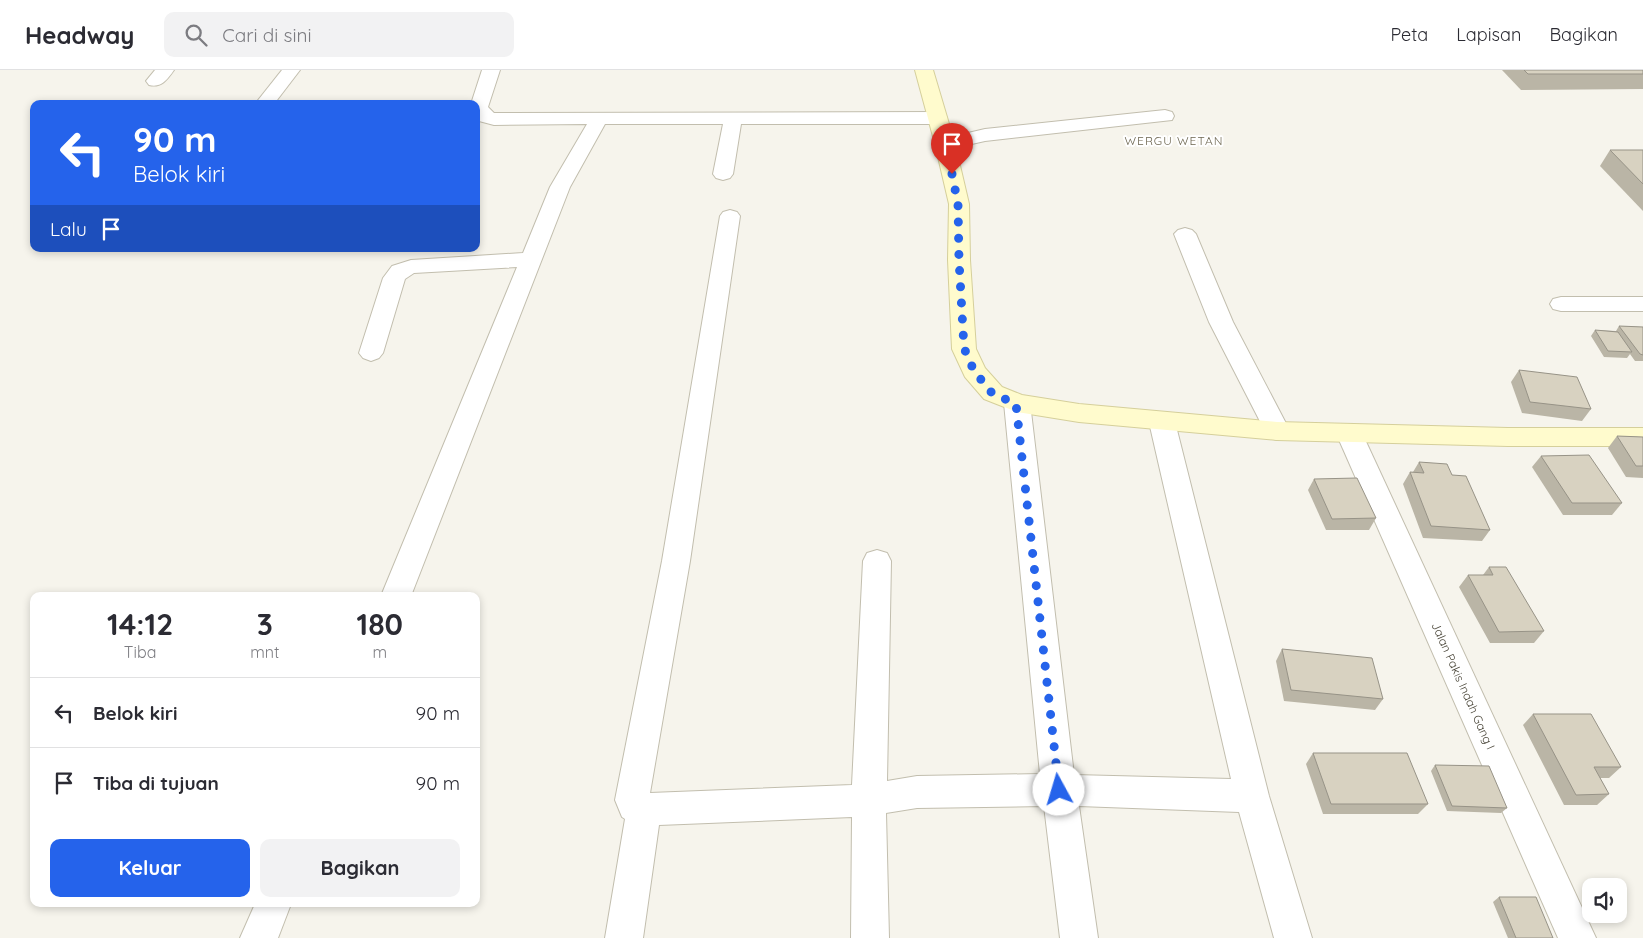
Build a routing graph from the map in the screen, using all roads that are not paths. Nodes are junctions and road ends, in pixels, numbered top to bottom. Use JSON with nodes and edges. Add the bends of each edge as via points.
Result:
{"nodes":[{"id":1,"x":291,"y":70,"type":"edge"},
{"id":2,"x":491,"y":70,"type":"edge"},
{"id":3,"x":924,"y":70,"type":"edge"},
{"id":4,"x":267,"y":100,"type":"edge"},
{"id":5,"x":480,"y":105,"type":"edge"},
{"id":6,"x":480,"y":109,"type":"edge"},
{"id":7,"x":1165,"y":116,"type":"dead end"},
{"id":8,"x":733,"y":118,"type":"junction"},
{"id":9,"x":938,"y":118,"type":"junction"},
{"id":10,"x":599,"y":119,"type":"junction"},
{"id":11,"x":945,"y":144,"type":"junction"},
{"id":12,"x":723,"y":174,"type":"dead end"},
{"id":13,"x":730,"y":216,"type":"dead end"},
{"id":14,"x":1185,"y":234,"type":"dead end"},
{"id":15,"x":532,"y":259,"type":"junction"},
{"id":16,"x":1561,"y":304,"type":"dead end"},
{"id":17,"x":1643,"y":304,"type":"edge"},
{"id":18,"x":371,"y":353,"type":"dead end"},
{"id":19,"x":1016,"y":404,"type":"junction"},
{"id":20,"x":1162,"y":422,"type":"junction"},
{"id":21,"x":1277,"y":431,"type":"junction"},
{"id":22,"x":1350,"y":433,"type":"junction"},
{"id":23,"x":1643,"y":437,"type":"edge"},
{"id":24,"x":877,"y":561,"type":"dead end"},
{"id":25,"x":398,"y":592,"type":"edge"},
{"id":26,"x":1059,"y":790,"type":"junction"},
{"id":27,"x":1252,"y":796,"type":"junction"},
{"id":28,"x":869,"y":800,"type":"junction"},
{"id":29,"x":644,"y":809,"type":"junction"},
{"id":30,"x":272,"y":907,"type":"edge"},
{"id":31,"x":259,"y":938,"type":"edge"},
{"id":32,"x":624,"y":938,"type":"edge"},
{"id":33,"x":870,"y":938,"type":"edge"},
{"id":34,"x":1079,"y":938,"type":"edge"},
{"id":35,"x":1293,"y":938,"type":"edge"},
{"id":36,"x":1577,"y":938,"type":"edge"}],
"edges":[{"from":1,"to":4,"type":"street"},
{"from":2,"to":5,"type":"street"},
{"from":3,"to":9,"type":"street"},
{"from":6,"to":10,"type":"street","via":[[486,117],[504,120]]},
{"from":7,"to":11,"type":"street","via":[[986,134]]},
{"from":8,"to":9,"type":"street"},
{"from":8,"to":10,"type":"street"},
{"from":8,"to":12,"type":"street"},
{"from":9,"to":11,"type":"street"},
{"from":10,"to":15,"type":"street","via":[[560,187]]},
{"from":11,"to":19,"type":"street","via":[[958,204],[964,348],[974,371],[992,393]]},
{"from":13,"to":29,"type":"street","via":[[676,561],[632,793],[634,806]]},
{"from":14,"to":21,"type":"street","via":[[1221,322]]},
{"from":15,"to":18,"type":"street","via":[[411,267],[400,271],[394,278]]},
{"from":15,"to":25,"type":"street"},
{"from":16,"to":17,"type":"street"},
{"from":19,"to":20,"type":"street"},
{"from":19,"to":26,"type":"street"},
{"from":20,"to":21,"type":"street"},
{"from":20,"to":27,"type":"street"},
{"from":21,"to":22,"type":"street"},
{"from":22,"to":23,"type":"street"},
{"from":22,"to":36,"type":"street","name":"Jalan Pakis Indah Gang I"},
{"from":24,"to":28,"type":"street"},
{"from":26,"to":27,"type":"street"},
{"from":26,"to":28,"type":"street","via":[[916,792]]},
{"from":26,"to":34,"type":"street"},
{"from":27,"to":35,"type":"street"},
{"from":28,"to":29,"type":"street"},
{"from":28,"to":33,"type":"street"},
{"from":29,"to":32,"type":"street"},
{"from":30,"to":31,"type":"street"}]}
